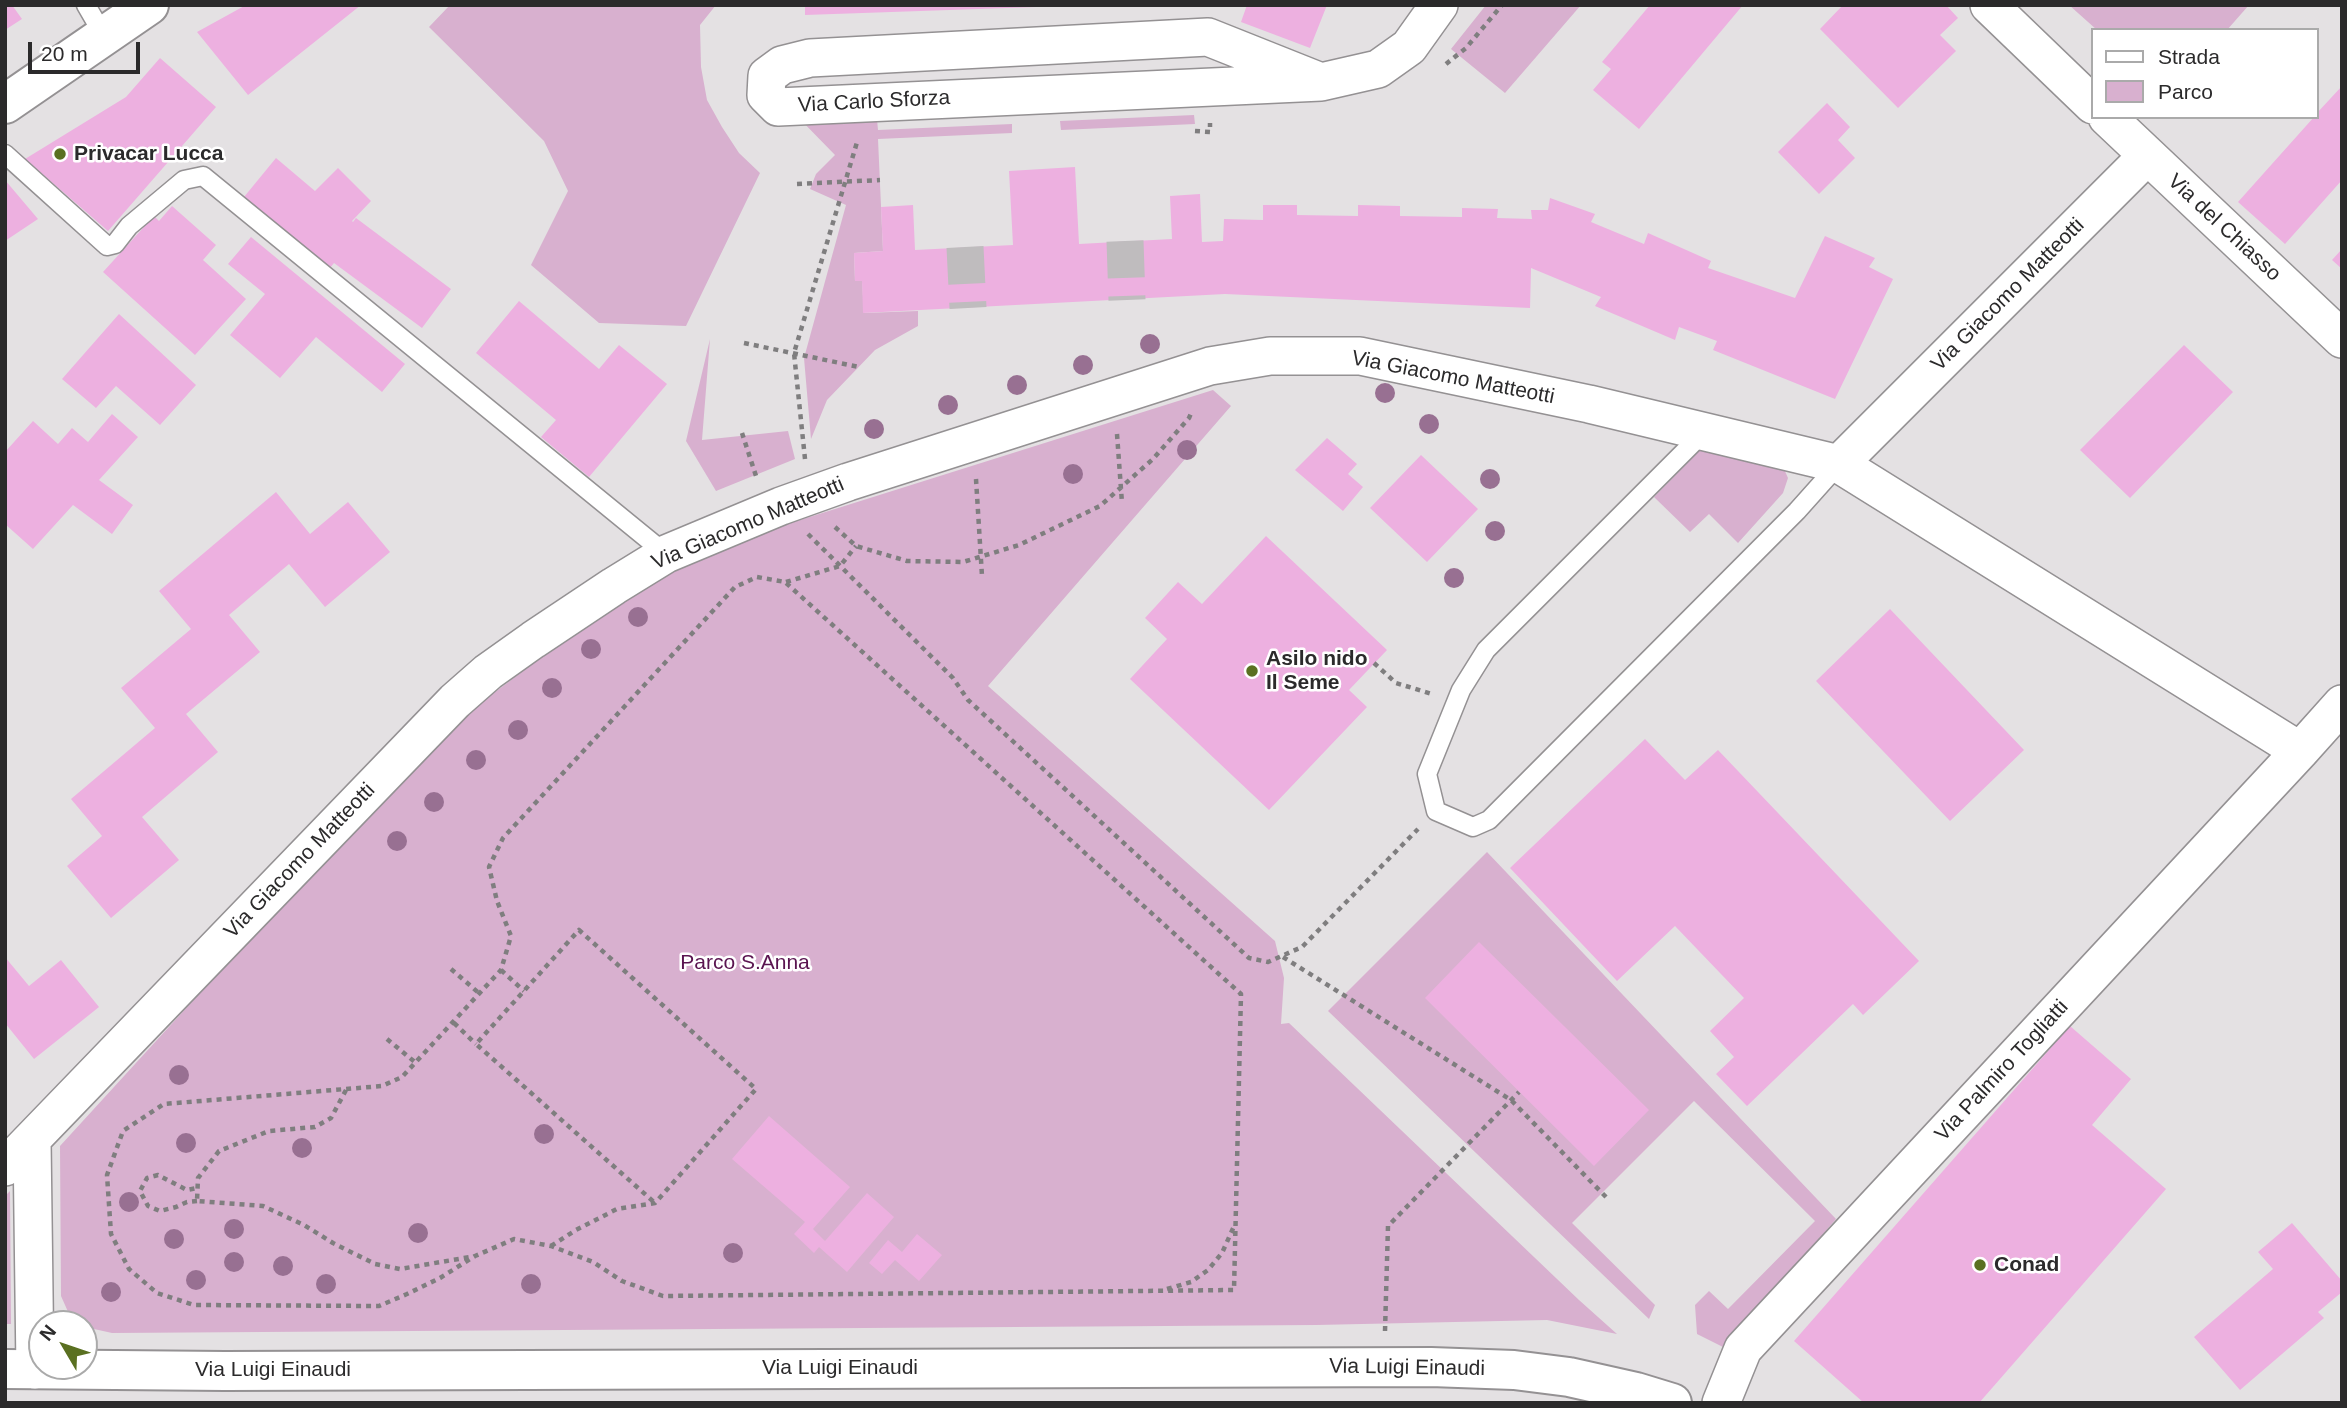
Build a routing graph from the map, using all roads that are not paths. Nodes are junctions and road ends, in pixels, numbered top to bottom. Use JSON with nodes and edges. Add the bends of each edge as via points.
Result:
{"nodes":[{"id":1,"x":149,"y":5,"type":"edge"},
{"id":2,"x":1439,"y":5,"type":"edge"},
{"id":3,"x":1989,"y":5,"type":"edge"},
{"id":4,"x":95,"y":20,"type":"edge"},
{"id":5,"x":1321,"y":82,"type":"junction"},
{"id":6,"x":5,"y":104,"type":"edge"},
{"id":7,"x":2092,"y":104,"type":"edge"},
{"id":8,"x":2108,"y":119,"type":"edge"},
{"id":9,"x":5,"y":154,"type":"edge"},
{"id":10,"x":2147,"y":156,"type":"junction"},
{"id":11,"x":2342,"y":339,"type":"edge"},
{"id":12,"x":1703,"y":433,"type":"junction"},
{"id":13,"x":1839,"y":464,"type":"junction"},
{"id":14,"x":666,"y":554,"type":"junction"},
{"id":15,"x":2342,"y":704,"type":"edge"},
{"id":16,"x":2300,"y":751,"type":"junction"},
{"id":17,"x":32,"y":1140,"type":"junction"},
{"id":18,"x":5,"y":1167,"type":"edge"},
{"id":19,"x":20,"y":1369,"type":"edge"},
{"id":20,"x":1672,"y":1403,"type":"edge"},
{"id":21,"x":1721,"y":1403,"type":"edge"}],
"edges":[{"from":1,"to":4,"type":"main road"},
{"from":2,"to":5,"type":"street","name":"Via Carlo Sforza","via":[[1409,47],[1378,69]]},
{"from":3,"to":7,"type":"street"},
{"from":4,"to":6,"type":"main road"},
{"from":5,"to":5,"type":"street","name":"Via Carlo Sforza","via":[[1208,37],[810,58],[782,65],[767,76],[766,95],[778,107]]},
{"from":8,"to":10,"type":"street","name":"Via del Chiasso"},
{"from":9,"to":14,"type":"lane","via":[[107,246],[115,244],[129,226],[184,180],[203,176]]},
{"from":10,"to":11,"type":"street","name":"Via del Chiasso"},
{"from":10,"to":13,"type":"street","name":"Via Giacomo Matteotti"},
{"from":12,"to":13,"type":"street","name":"Via Giacomo Matteotti"},
{"from":12,"to":13,"type":"lane","name":"Via Giacomo Matteotti","via":[[1486,650],[1461,690],[1427,774],[1436,811],[1473,827],[1489,820]]},
{"from":12,"to":14,"type":"street","name":"Via Giacomo Matteotti","via":[[1360,356],[1270,356],[1210,366],[848,482]]},
{"from":13,"to":16,"type":"street"},
{"from":14,"to":17,"type":"street","name":"Via Giacomo Matteotti","via":[[533,640],[455,701]]},
{"from":15,"to":16,"type":"street","name":"Via Palmiro Togliatti"},
{"from":16,"to":21,"type":"street","name":"Via Palmiro Togliatti","via":[[1743,1349]]},
{"from":17,"to":18,"type":"street","name":"Via Giacomo Matteotti"},
{"from":17,"to":19,"type":"street"},
{"from":19,"to":20,"type":"main road","name":"Via Luigi Einaudi","via":[[1384,1367],[1514,1370],[1569,1377]]}]}
